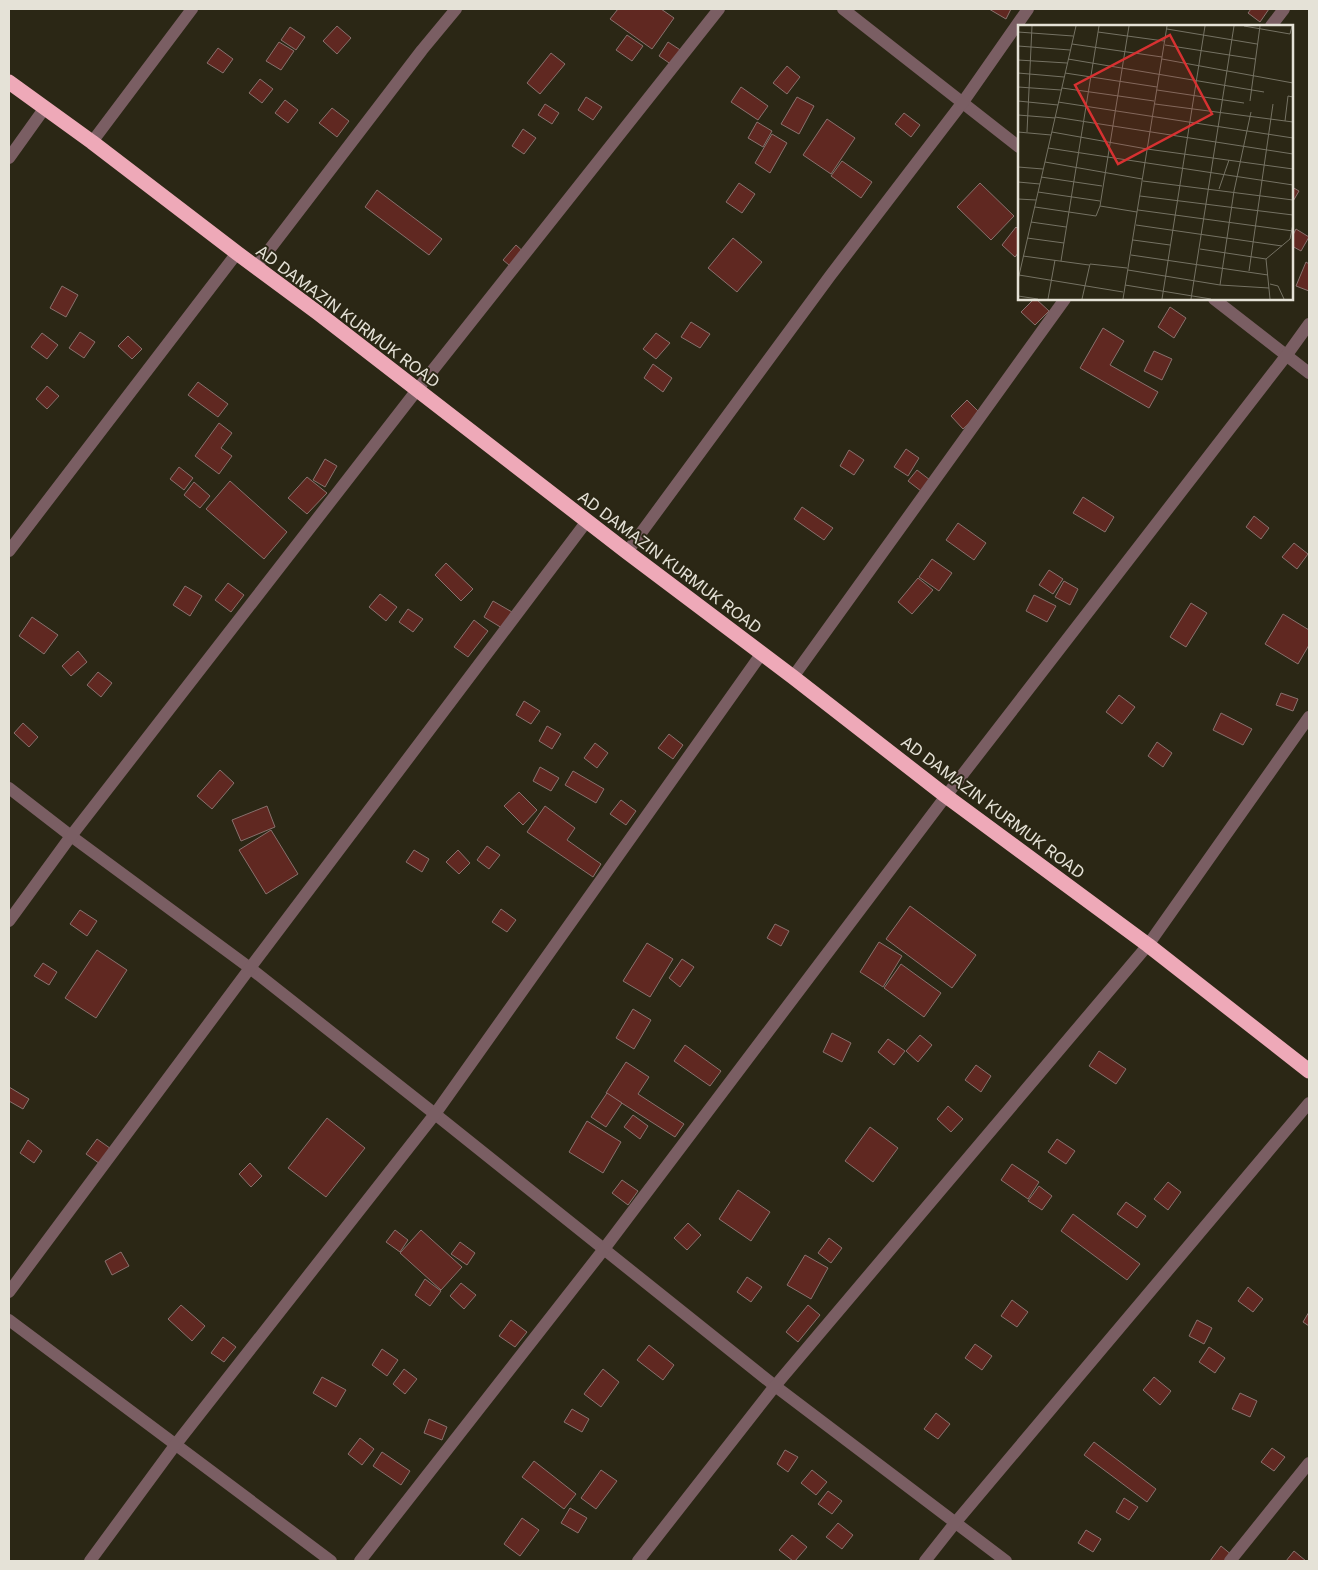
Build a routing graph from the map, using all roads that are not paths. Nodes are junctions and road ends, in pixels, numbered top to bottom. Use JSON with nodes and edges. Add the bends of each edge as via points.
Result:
{"nodes":[{"id":1,"x":192,"y":9,"type":"edge"},
{"id":2,"x":456,"y":9,"type":"edge"},
{"id":3,"x":719,"y":9,"type":"edge"},
{"id":4,"x":843,"y":9,"type":"edge"},
{"id":5,"x":1028,"y":9,"type":"edge"},
{"id":6,"x":1284,"y":9,"type":"edge"},
{"id":7,"x":1272,"y":25,"type":"edge"},
{"id":8,"x":9,"y":82,"type":"edge"},
{"id":9,"x":962,"y":102,"type":"junction"},
{"id":10,"x":44,"y":109,"type":"junction"},
{"id":11,"x":92,"y":142,"type":"junction"},
{"id":12,"x":1018,"y":146,"type":"edge"},
{"id":13,"x":9,"y":158,"type":"edge"},
{"id":14,"x":236,"y":253,"type":"junction"},
{"id":15,"x":256,"y":267,"type":"junction"},
{"id":16,"x":1065,"y":300,"type":"edge"},
{"id":17,"x":1215,"y":300,"type":"edge"},
{"id":18,"x":1309,"y":324,"type":"edge"},
{"id":19,"x":1286,"y":356,"type":"junction"},
{"id":20,"x":1309,"y":374,"type":"edge"},
{"id":21,"x":417,"y":390,"type":"junction"},
{"id":22,"x":587,"y":521,"type":"junction"},
{"id":23,"x":9,"y":551,"type":"edge"},
{"id":24,"x":627,"y":552,"type":"junction"},
{"id":25,"x":762,"y":653,"type":"junction"},
{"id":26,"x":793,"y":677,"type":"junction"},
{"id":27,"x":1309,"y":717,"type":"edge"},
{"id":28,"x":9,"y":788,"type":"edge"},
{"id":29,"x":946,"y":796,"type":"junction"},
{"id":30,"x":70,"y":836,"type":"junction"},
{"id":31,"x":9,"y":921,"type":"edge"},
{"id":32,"x":1148,"y":945,"type":"junction"},
{"id":33,"x":250,"y":968,"type":"junction"},
{"id":34,"x":1309,"y":1071,"type":"edge"},
{"id":35,"x":1309,"y":1103,"type":"edge"},
{"id":36,"x":436,"y":1114,"type":"junction"},
{"id":37,"x":604,"y":1249,"type":"junction"},
{"id":38,"x":9,"y":1292,"type":"edge"},
{"id":39,"x":9,"y":1320,"type":"edge"},
{"id":40,"x":775,"y":1386,"type":"junction"},
{"id":41,"x":176,"y":1444,"type":"junction"},
{"id":42,"x":1309,"y":1463,"type":"edge"},
{"id":43,"x":955,"y":1523,"type":"junction"},
{"id":44,"x":90,"y":1561,"type":"edge"},
{"id":45,"x":330,"y":1561,"type":"edge"},
{"id":46,"x":360,"y":1561,"type":"edge"},
{"id":47,"x":638,"y":1561,"type":"edge"},
{"id":48,"x":925,"y":1561,"type":"edge"},
{"id":49,"x":1006,"y":1561,"type":"edge"},
{"id":50,"x":1230,"y":1561,"type":"edge"}],
"edges":[{"from":1,"to":11,"type":"street"},
{"from":2,"to":15,"type":"street"},
{"from":3,"to":21,"type":"street"},
{"from":4,"to":9,"type":"street"},
{"from":5,"to":9,"type":"street"},
{"from":6,"to":7,"type":"street"},
{"from":8,"to":10,"type":"highway","name":"AD DAMAZIN KURMUK ROAD"},
{"from":9,"to":12,"type":"street"},
{"from":9,"to":24,"type":"street"},
{"from":10,"to":11,"type":"highway","name":"AD DAMAZIN KURMUK ROAD"},
{"from":10,"to":13,"type":"street"},
{"from":11,"to":14,"type":"highway","name":"AD DAMAZIN KURMUK ROAD"},
{"from":14,"to":15,"type":"highway","name":"AD DAMAZIN KURMUK ROAD"},
{"from":14,"to":23,"type":"street"},
{"from":15,"to":21,"type":"highway","name":"AD DAMAZIN KURMUK ROAD"},
{"from":16,"to":26,"type":"street"},
{"from":17,"to":19,"type":"street"},
{"from":18,"to":19,"type":"street"},
{"from":19,"to":20,"type":"street"},
{"from":19,"to":29,"type":"street"},
{"from":21,"to":22,"type":"highway","name":"AD DAMAZIN KURMUK ROAD"},
{"from":21,"to":30,"type":"street"},
{"from":22,"to":24,"type":"highway","name":"AD DAMAZIN KURMUK ROAD"},
{"from":22,"to":33,"type":"street"},
{"from":24,"to":25,"type":"highway","name":"AD DAMAZIN KURMUK ROAD"},
{"from":25,"to":26,"type":"highway","name":"AD DAMAZIN KURMUK ROAD"},
{"from":25,"to":36,"type":"street"},
{"from":26,"to":29,"type":"highway","name":"AD DAMAZIN KURMUK ROAD"},
{"from":27,"to":32,"type":"street"},
{"from":28,"to":30,"type":"street"},
{"from":29,"to":32,"type":"highway","name":"AD DAMAZIN KURMUK ROAD"},
{"from":29,"to":37,"type":"street"},
{"from":30,"to":31,"type":"street"},
{"from":30,"to":33,"type":"street"},
{"from":32,"to":34,"type":"highway","name":"AD DAMAZIN KURMUK ROAD"},
{"from":32,"to":40,"type":"street"},
{"from":33,"to":36,"type":"street"},
{"from":33,"to":38,"type":"street"},
{"from":35,"to":43,"type":"street"},
{"from":36,"to":37,"type":"street"},
{"from":36,"to":41,"type":"street"},
{"from":37,"to":40,"type":"street"},
{"from":37,"to":46,"type":"street"},
{"from":39,"to":41,"type":"street"},
{"from":40,"to":43,"type":"street"},
{"from":40,"to":47,"type":"street"},
{"from":41,"to":44,"type":"street"},
{"from":41,"to":45,"type":"street"},
{"from":42,"to":50,"type":"street"},
{"from":43,"to":48,"type":"street"},
{"from":43,"to":49,"type":"street"}]}
